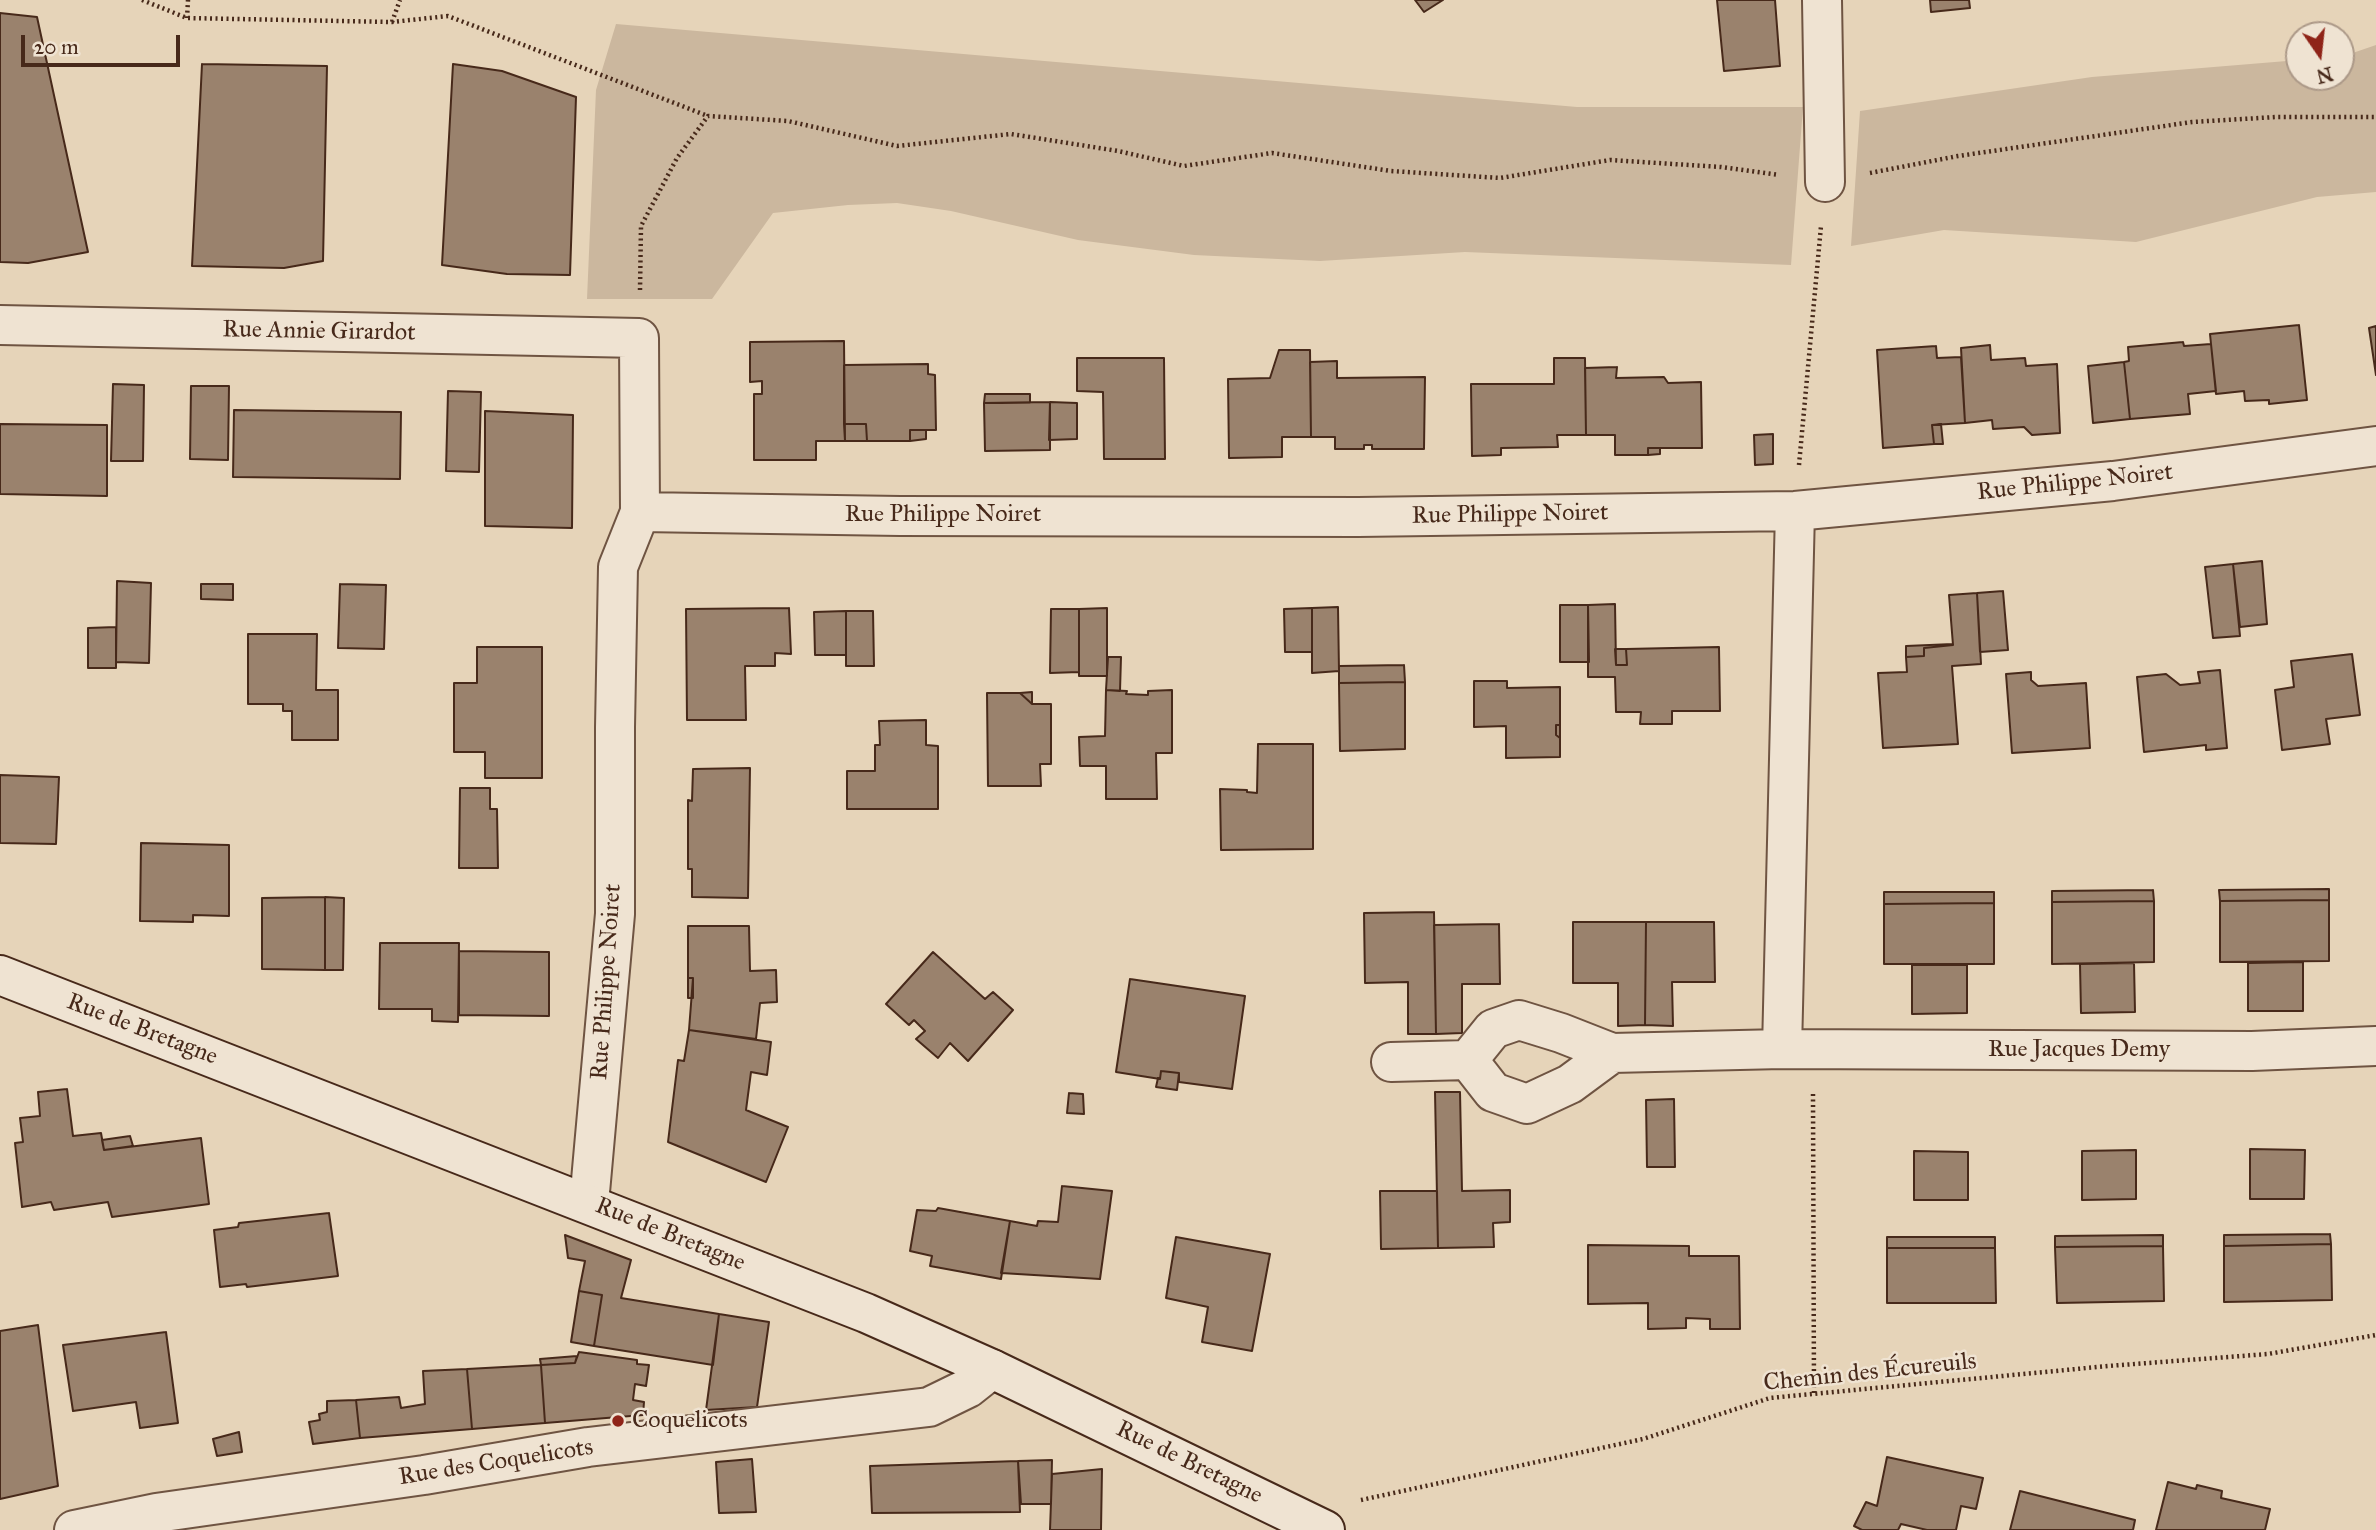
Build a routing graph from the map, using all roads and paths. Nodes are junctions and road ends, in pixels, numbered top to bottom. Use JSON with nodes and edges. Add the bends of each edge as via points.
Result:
{"nodes":[{"id":1,"x":142,"y":0,"type":"edge"},
{"id":2,"x":188,"y":0,"type":"edge"},
{"id":3,"x":400,"y":0,"type":"edge"},
{"id":4,"x":1822,"y":0,"type":"edge"},
{"id":5,"x":187,"y":18,"type":"junction"},
{"id":6,"x":392,"y":22,"type":"junction"},
{"id":7,"x":708,"y":116,"type":"junction"},
{"id":8,"x":2376,"y":117,"type":"edge"},
{"id":9,"x":1825,"y":182,"type":"junction"},
{"id":10,"x":0,"y":325,"type":"edge"},
{"id":11,"x":639,"y":338,"type":"junction"},
{"id":12,"x":2376,"y":446,"type":"edge"},
{"id":13,"x":640,"y":512,"type":"junction"},
{"id":14,"x":1795,"y":512,"type":"junction"},
{"id":15,"x":0,"y":975,"type":"edge"},
{"id":16,"x":2376,"y":1046,"type":"edge"},
{"id":17,"x":1797,"y":1050,"type":"junction"},
{"id":18,"x":1612,"y":1054,"type":"junction"},
{"id":19,"x":1468,"y":1060,"type":"junction"},
{"id":20,"x":1391,"y":1062,"type":"dead end"},
{"id":21,"x":589,"y":1203,"type":"junction"},
{"id":22,"x":2376,"y":1335,"type":"edge"},
{"id":23,"x":992,"y":1369,"type":"junction"},
{"id":24,"x":1814,"y":1394,"type":"junction"},
{"id":25,"x":158,"y":1521,"type":"edge"},
{"id":26,"x":1310,"y":1522,"type":"edge"},
{"id":27,"x":74,"y":1530,"type":"edge"}],
"edges":[{"from":1,"to":5,"type":"path"},
{"from":2,"to":5,"type":"path"},
{"from":3,"to":6,"type":"path"},
{"from":4,"to":9,"type":"street"},
{"from":5,"to":6,"type":"path"},
{"from":6,"to":7,"type":"path","via":[[448,16]]},
{"from":7,"to":9,"type":"path","via":[[789,121],[898,146],[1011,134],[1184,166],[1272,153],[1391,171],[1500,178],[1610,160],[1721,167]]},
{"from":7,"to":11,"type":"path","via":[[677,158],[641,226]]},
{"from":8,"to":9,"type":"path","via":[[2192,122],[1958,156]]},
{"from":9,"to":14,"type":"path"},
{"from":10,"to":11,"type":"street","name":"Rue Annie Girardot"},
{"from":11,"to":13,"type":"street","name":"Rue Philippe Noiret"},
{"from":12,"to":14,"type":"street","name":"Rue Philippe Noiret","via":[[2113,481]]},
{"from":13,"to":14,"type":"street","name":"Rue Philippe Noiret","via":[[1358,517]]},
{"from":13,"to":21,"type":"street","name":"Rue Philippe Noiret","via":[[618,567],[615,914]]},
{"from":14,"to":17,"type":"street"},
{"from":15,"to":21,"type":"street","name":"Rue de Bretagne"},
{"from":16,"to":17,"type":"street","name":"Rue Jacques Demy","via":[[2252,1051]]},
{"from":17,"to":18,"type":"street","name":"Rue Jacques Demy"},
{"from":17,"to":24,"type":"path"},
{"from":18,"to":19,"type":"street","name":"Rue Jacques Demy","via":[[1519,1020],[1493,1029]]},
{"from":18,"to":19,"type":"street","via":[[1570,1084],[1527,1104],[1493,1092]]},
{"from":19,"to":20,"type":"street"},
{"from":21,"to":23,"type":"street","name":"Rue de Bretagne","via":[[866,1313]]},
{"from":22,"to":24,"type":"path","name":"Chemin des Écureuils","via":[[2268,1354]]},
{"from":23,"to":25,"type":"street","name":"Rue des Coquelicots","via":[[968,1388],[929,1407],[588,1447]]},
{"from":23,"to":26,"type":"street","name":"Rue de Bretagne"},
{"from":24,"to":26,"type":"path","name":"Chemin des Écureuils","via":[[1770,1398],[1643,1439]]},
{"from":25,"to":27,"type":"street","name":"Rue des Coquelicots"}]}
